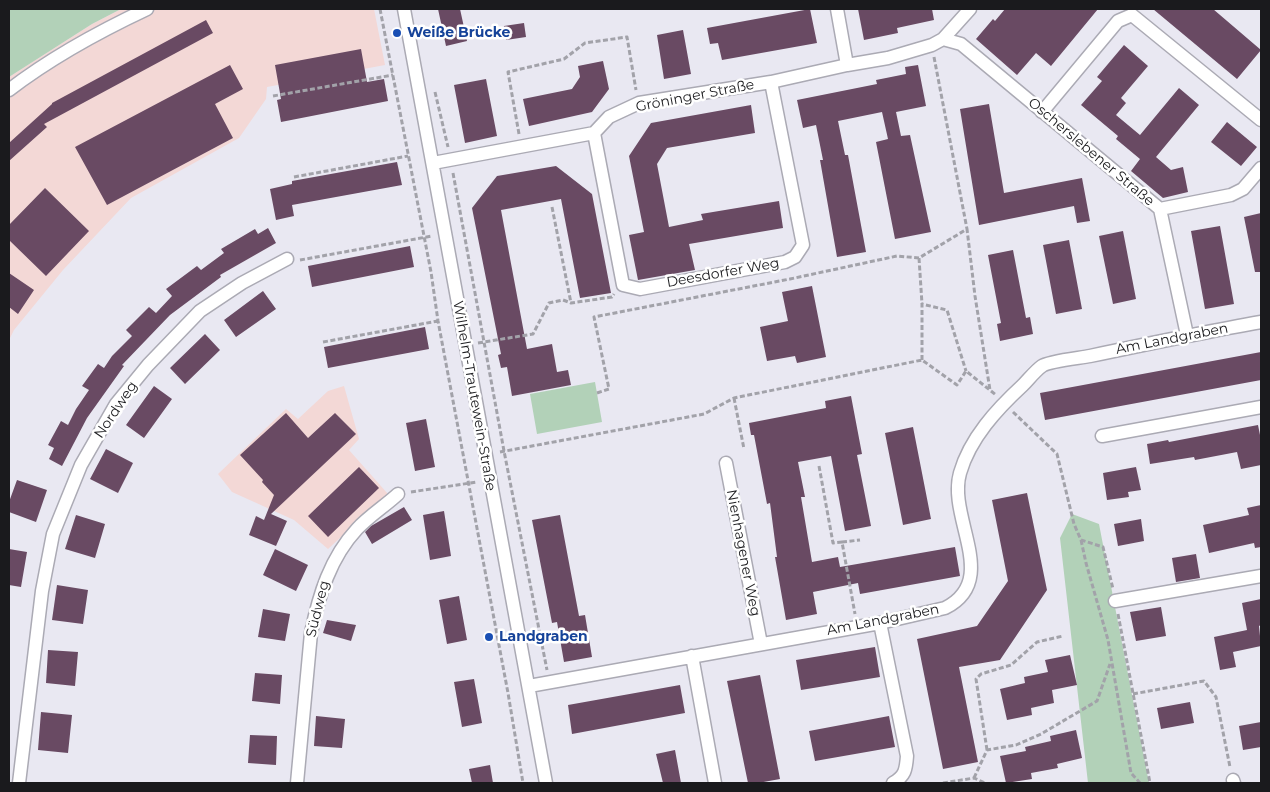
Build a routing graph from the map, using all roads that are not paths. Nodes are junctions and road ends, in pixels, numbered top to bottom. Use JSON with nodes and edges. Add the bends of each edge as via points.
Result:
{"nodes":[{"id":1,"x":147,"y":9,"type":"edge"},
{"id":2,"x":404,"y":9,"type":"edge"},
{"id":3,"x":837,"y":9,"type":"edge"},
{"id":4,"x":970,"y":9,"type":"edge"},
{"id":5,"x":1129,"y":12,"type":"edge"},
{"id":6,"x":937,"y":42,"type":"junction"},
{"id":7,"x":847,"y":65,"type":"junction"},
{"id":8,"x":771,"y":82,"type":"junction"},
{"id":9,"x":9,"y":90,"type":"edge"},
{"id":10,"x":1042,"y":112,"type":"junction"},
{"id":11,"x":1261,"y":120,"type":"edge"},
{"id":12,"x":594,"y":134,"type":"junction"},
{"id":13,"x":432,"y":163,"type":"junction"},
{"id":14,"x":1261,"y":168,"type":"edge"},
{"id":15,"x":1160,"y":209,"type":"junction"},
{"id":16,"x":287,"y":259,"type":"road end"},
{"id":17,"x":1261,"y":322,"type":"edge"},
{"id":18,"x":1187,"y":335,"type":"junction"},
{"id":19,"x":1261,"y":407,"type":"edge"},
{"id":20,"x":1102,"y":436,"type":"dead end"},
{"id":21,"x":726,"y":463,"type":"dead end"},
{"id":22,"x":398,"y":494,"type":"road end"},
{"id":23,"x":1261,"y":576,"type":"edge"},
{"id":24,"x":1115,"y":602,"type":"road end"},
{"id":25,"x":880,"y":623,"type":"junction"},
{"id":26,"x":761,"y":644,"type":"junction"},
{"id":27,"x":692,"y":656,"type":"junction"},
{"id":28,"x":529,"y":686,"type":"junction"},
{"id":29,"x":19,"y":783,"type":"edge"},
{"id":30,"x":297,"y":783,"type":"edge"},
{"id":31,"x":546,"y":783,"type":"edge"},
{"id":32,"x":715,"y":783,"type":"edge"},
{"id":33,"x":893,"y":783,"type":"edge"}],
"edges":[{"from":1,"to":9,"type":"street","via":[[103,30],[40,67]]},
{"from":2,"to":13,"type":"street","name":"Wilhelm-Trautewein-Straße"},
{"from":3,"to":7,"type":"street"},
{"from":4,"to":6,"type":"street"},
{"from":5,"to":10,"type":"street"},
{"from":5,"to":11,"type":"street"},
{"from":6,"to":7,"type":"street","name":"Gröninger Straße","via":[[888,58]]},
{"from":6,"to":10,"type":"street","name":"Oscherslebener Straße","via":[[961,44]]},
{"from":7,"to":8,"type":"street","name":"Gröninger Straße"},
{"from":8,"to":12,"type":"street","name":"Gröninger Straße","via":[[639,103],[609,117]]},
{"from":8,"to":12,"type":"street","name":"Deesdorfer Weg","via":[[802,245],[795,257],[785,262],[640,289],[623,285]]},
{"from":10,"to":15,"type":"street","name":"Oscherslebener Straße"},
{"from":12,"to":13,"type":"street"},
{"from":13,"to":28,"type":"street","name":"Wilhelm-Trautewein-Straße"},
{"from":14,"to":15,"type":"street","via":[[1244,189],[1231,195]]},
{"from":15,"to":18,"type":"street","name":"Oscherslebener Straße"},
{"from":16,"to":29,"type":"street","name":"Nordweg","via":[[200,311],[116,404],[81,465],[53,534],[42,591]]},
{"from":17,"to":18,"type":"street","name":"Am Landgraben"},
{"from":18,"to":25,"type":"street","name":"Am Landgraben","via":[[1044,365],[1004,403],[979,434],[960,474],[958,486],[972,576],[968,587],[954,604],[945,608]]},
{"from":19,"to":20,"type":"street"},
{"from":21,"to":26,"type":"street","name":"Nienhagener Weg"},
{"from":22,"to":30,"type":"street","name":"Südweg","via":[[358,528],[344,544],[326,576],[311,633]]},
{"from":23,"to":24,"type":"street"},
{"from":25,"to":26,"type":"street","name":"Am Landgraben"},
{"from":25,"to":33,"type":"street","via":[[907,756],[902,778]]},
{"from":26,"to":27,"type":"street","name":"Am Landgraben"},
{"from":27,"to":28,"type":"street","name":"Am Landgraben"},
{"from":27,"to":32,"type":"street"},
{"from":28,"to":31,"type":"street","name":"Wilhelm-Trautewein-Straße"}]}
